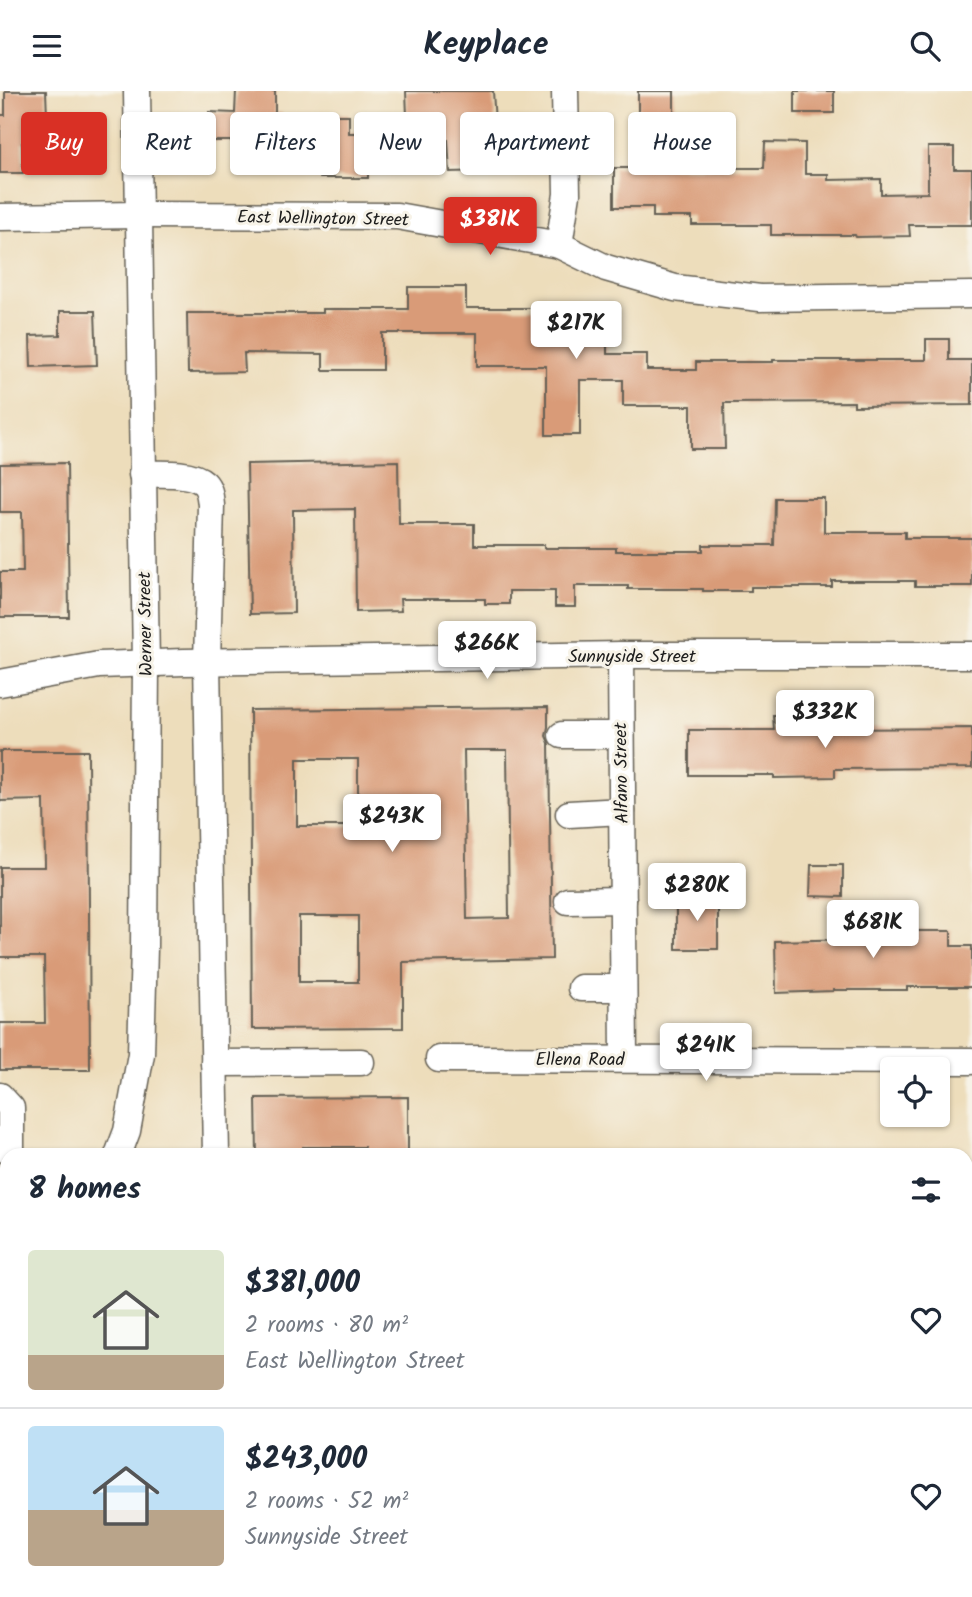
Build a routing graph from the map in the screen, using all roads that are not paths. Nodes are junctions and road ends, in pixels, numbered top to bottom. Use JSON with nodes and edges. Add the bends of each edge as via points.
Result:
{"nodes":[{"id":1,"x":137,"y":91,"type":"edge"},
{"id":2,"x":565,"y":91,"type":"edge"},
{"id":3,"x":138,"y":215,"type":"junction"},
{"id":4,"x":0,"y":217,"type":"edge"},
{"id":5,"x":559,"y":245,"type":"junction"},
{"id":6,"x":972,"y":295,"type":"edge"},
{"id":7,"x":142,"y":474,"type":"junction"},
{"id":8,"x":621,"y":655,"type":"junction"},
{"id":9,"x":972,"y":655,"type":"edge"},
{"id":10,"x":207,"y":662,"type":"junction"},
{"id":11,"x":146,"y":664,"type":"junction"},
{"id":12,"x":0,"y":683,"type":"edge"},
{"id":13,"x":562,"y":735,"type":"dead end"},
{"id":14,"x":621,"y":735,"type":"junction"},
{"id":15,"x":622,"y":811,"type":"junction"},
{"id":16,"x":569,"y":814,"type":"dead end"},
{"id":17,"x":622,"y":900,"type":"junction"},
{"id":18,"x":568,"y":901,"type":"dead end"},
{"id":19,"x":582,"y":988,"type":"dead end"},
{"id":20,"x":623,"y":988,"type":"junction"},
{"id":21,"x":439,"y":1059,"type":"dead end"},
{"id":22,"x":624,"y":1059,"type":"junction"},
{"id":23,"x":972,"y":1061,"type":"edge"},
{"id":24,"x":361,"y":1062,"type":"dead end"},
{"id":25,"x":214,"y":1063,"type":"junction"},
{"id":26,"x":0,"y":1096,"type":"edge"},
{"id":27,"x":11,"y":1148,"type":"edge"},
{"id":28,"x":121,"y":1148,"type":"edge"},
{"id":29,"x":216,"y":1148,"type":"edge"}],
"edges":[{"from":1,"to":3,"type":"street","name":"Werner Street"},
{"from":2,"to":5,"type":"street","via":[[567,194]]},
{"from":3,"to":4,"type":"street","name":"East Wellington Street"},
{"from":3,"to":5,"type":"street","name":"East Wellington Street","via":[[397,216]]},
{"from":3,"to":7,"type":"street","name":"Werner Street"},
{"from":5,"to":6,"type":"street","name":"East Wellington Street","via":[[606,268],[675,288],[760,298]]},
{"from":7,"to":10,"type":"street","via":[[190,477],[209,491]]},
{"from":7,"to":11,"type":"street","name":"Werner Street"},
{"from":8,"to":9,"type":"street","name":"Sunnyside Street"},
{"from":8,"to":10,"type":"street","name":"Sunnyside Street"},
{"from":8,"to":14,"type":"street","name":"Alfano Street"},
{"from":10,"to":11,"type":"street","name":"Sunnyside Street"},
{"from":10,"to":25,"type":"street"},
{"from":11,"to":12,"type":"street","name":"Sunnyside Street","via":[[99,666]]},
{"from":11,"to":28,"type":"street","name":"Werner Street","via":[[141,1055]]},
{"from":13,"to":14,"type":"street"},
{"from":14,"to":15,"type":"street","name":"Alfano Street"},
{"from":15,"to":16,"type":"street"},
{"from":15,"to":17,"type":"street","name":"Alfano Street"},
{"from":17,"to":18,"type":"street"},
{"from":17,"to":20,"type":"street","name":"Alfano Street"},
{"from":19,"to":20,"type":"street"},
{"from":20,"to":22,"type":"street","name":"Alfano Street"},
{"from":21,"to":22,"type":"street","name":"Ellena Road"},
{"from":22,"to":23,"type":"street","name":"Ellena Road"},
{"from":24,"to":25,"type":"street"},
{"from":25,"to":29,"type":"street"},
{"from":26,"to":27,"type":"street","via":[[11,1108]]}]}
